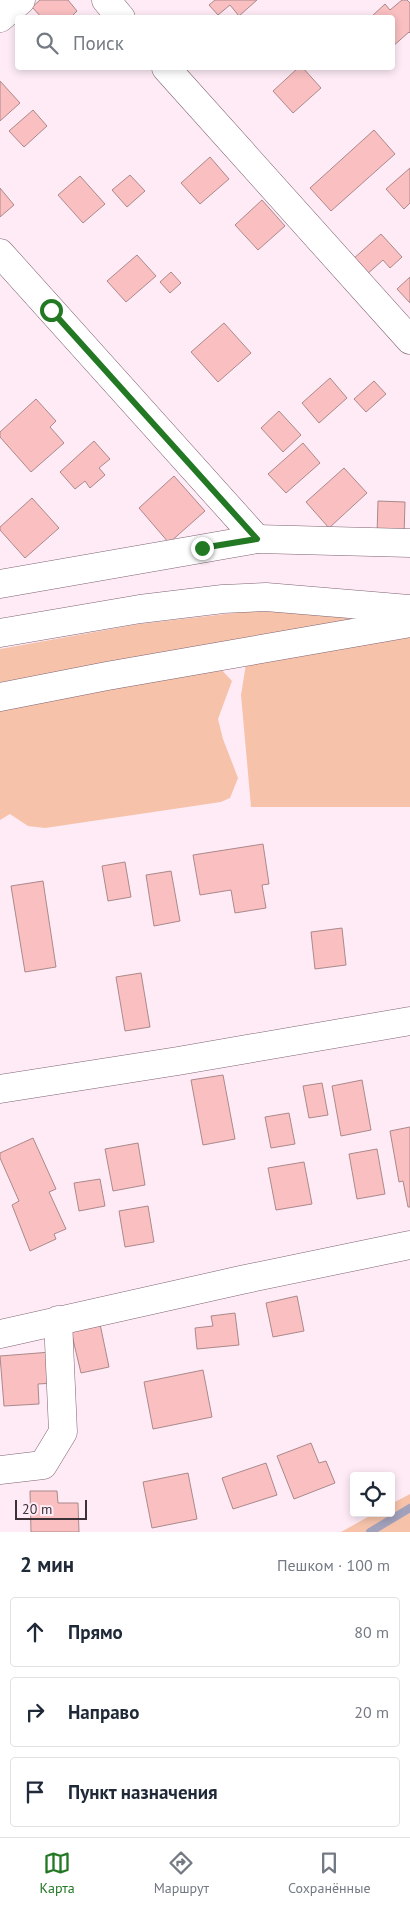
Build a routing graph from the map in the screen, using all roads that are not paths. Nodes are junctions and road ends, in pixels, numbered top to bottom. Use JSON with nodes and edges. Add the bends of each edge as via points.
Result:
{"nodes":[{"id":1,"x":22,"y":0,"type":"edge"},
{"id":2,"x":106,"y":0,"type":"edge"},
{"id":3,"x":118,"y":15,"type":"edge"},
{"id":4,"x":0,"y":18,"type":"edge"},
{"id":5,"x":168,"y":70,"type":"edge"},
{"id":6,"x":0,"y":252,"type":"edge"},
{"id":7,"x":410,"y":340,"type":"edge"},
{"id":8,"x":257,"y":539,"type":"junction"},
{"id":9,"x":410,"y":543,"type":"edge"},
{"id":10,"x":0,"y":584,"type":"edge"},
{"id":11,"x":410,"y":609,"type":"edge"},
{"id":12,"x":410,"y":623,"type":"edge"},
{"id":13,"x":0,"y":633,"type":"edge"},
{"id":14,"x":0,"y":697,"type":"edge"},
{"id":15,"x":410,"y":1021,"type":"edge"},
{"id":16,"x":0,"y":1089,"type":"edge"},
{"id":17,"x":410,"y":1245,"type":"edge"},
{"id":18,"x":58,"y":1320,"type":"junction"},
{"id":19,"x":0,"y":1334,"type":"edge"},
{"id":20,"x":0,"y":1470,"type":"edge"}],
"edges":[{"from":1,"to":4,"type":"street"},
{"from":2,"to":3,"type":"street"},
{"from":5,"to":7,"type":"street"},
{"from":6,"to":8,"type":"street"},
{"from":8,"to":9,"type":"street"},
{"from":8,"to":10,"type":"street"},
{"from":11,"to":13,"type":"street","via":[[266,597],[240,598],[140,609]]},
{"from":12,"to":14,"type":"street"},
{"from":15,"to":16,"type":"street"},
{"from":17,"to":18,"type":"street"},
{"from":18,"to":19,"type":"street"},
{"from":18,"to":20,"type":"street","via":[[63,1432],[43,1465]]}]}
